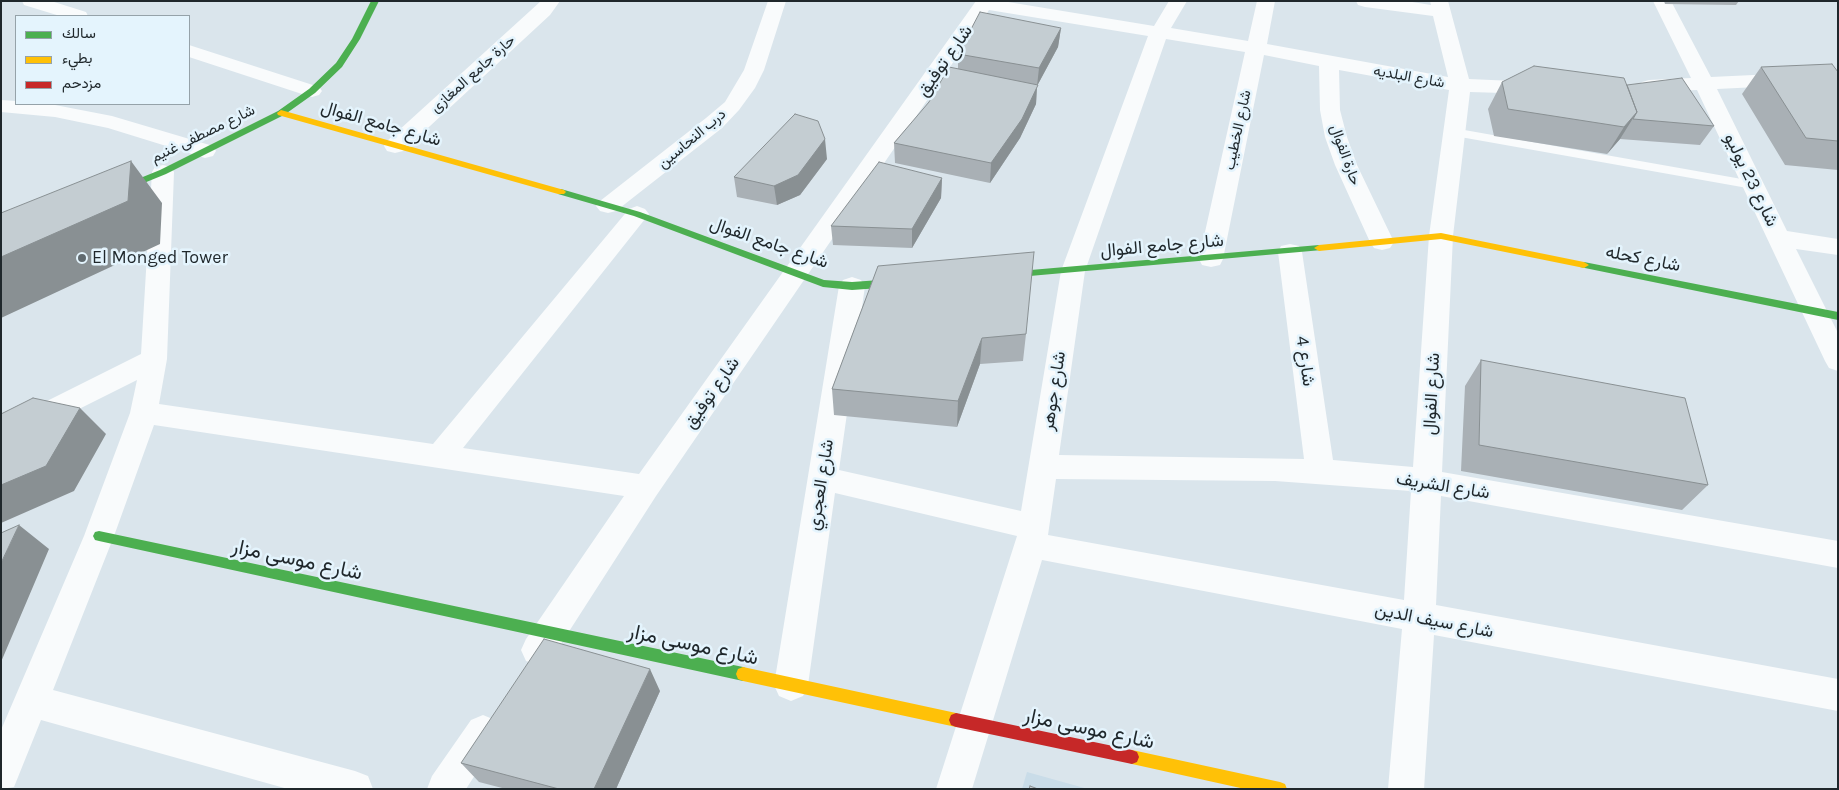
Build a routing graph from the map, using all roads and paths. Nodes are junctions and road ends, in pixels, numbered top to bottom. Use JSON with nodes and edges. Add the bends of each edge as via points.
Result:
{"nodes":[{"id":1,"x":31,"y":1,"type":"edge"},
{"id":2,"x":84,"y":1,"type":"edge"},
{"id":3,"x":375,"y":1,"type":"edge"},
{"id":4,"x":551,"y":1,"type":"edge"},
{"id":5,"x":777,"y":1,"type":"edge"},
{"id":6,"x":1178,"y":1,"type":"edge"},
{"id":7,"x":1266,"y":1,"type":"edge"},
{"id":8,"x":1365,"y":1,"type":"edge"},
{"id":9,"x":1662,"y":1,"type":"edge"},
{"id":10,"x":985,"y":3,"type":"edge"},
{"id":11,"x":1441,"y":7,"type":"edge"},
{"id":12,"x":73,"y":14,"type":"edge"},
{"id":13,"x":1159,"y":33,"type":"junction"},
{"id":14,"x":1256,"y":48,"type":"junction"},
{"id":15,"x":190,"y":50,"type":"edge"},
{"id":16,"x":1329,"y":62,"type":"junction"},
{"id":17,"x":1838,"y":77,"type":"edge"},
{"id":18,"x":1705,"y":85,"type":"junction"},
{"id":19,"x":1460,"y":86,"type":"junction"},
{"id":20,"x":1635,"y":86,"type":"edge"},
{"id":21,"x":1555,"y":88,"type":"edge"},
{"id":22,"x":312,"y":91,"type":"junction"},
{"id":23,"x":1,"y":106,"type":"edge"},
{"id":24,"x":281,"y":113,"type":"junction"},
{"id":25,"x":1453,"y":132,"type":"junction"},
{"id":26,"x":395,"y":146,"type":"junction"},
{"id":27,"x":205,"y":151,"type":"junction"},
{"id":28,"x":163,"y":172,"type":"junction"},
{"id":29,"x":1753,"y":185,"type":"junction"},
{"id":30,"x":100,"y":198,"type":"edge"},
{"id":31,"x":608,"y":206,"type":"junction"},
{"id":32,"x":637,"y":214,"type":"junction"},
{"id":33,"x":1441,"y":236,"type":"junction"},
{"id":34,"x":1778,"y":238,"type":"junction"},
{"id":35,"x":1382,"y":242,"type":"junction"},
{"id":36,"x":1838,"y":247,"type":"edge"},
{"id":37,"x":1290,"y":252,"type":"junction"},
{"id":38,"x":1211,"y":259,"type":"junction"},
{"id":39,"x":1073,"y":271,"type":"junction"},
{"id":40,"x":795,"y":274,"type":"junction"},
{"id":41,"x":986,"y":277,"type":"edge"},
{"id":42,"x":919,"y":281,"type":"edge"},
{"id":43,"x":852,"y":286,"type":"junction"},
{"id":44,"x":1813,"y":311,"type":"junction"},
{"id":45,"x":1838,"y":316,"type":"edge"},
{"id":46,"x":154,"y":359,"type":"junction"},
{"id":47,"x":1838,"y":361,"type":"edge"},
{"id":48,"x":144,"y":413,"type":"junction"},
{"id":49,"x":1,"y":437,"type":"edge"},
{"id":50,"x":440,"y":456,"type":"junction"},
{"id":51,"x":1042,"y":467,"type":"junction"},
{"id":52,"x":1320,"y":471,"type":"junction"},
{"id":53,"x":822,"y":478,"type":"junction"},
{"id":54,"x":1427,"y":481,"type":"junction"},
{"id":55,"x":646,"y":487,"type":"junction"},
{"id":56,"x":98,"y":536,"type":"junction"},
{"id":57,"x":1032,"y":536,"type":"junction"},
{"id":58,"x":1838,"y":556,"type":"edge"},
{"id":59,"x":1419,"y":618,"type":"junction"},
{"id":60,"x":550,"y":632,"type":"junction"},
{"id":61,"x":522,"y":674,"type":"edge"},
{"id":62,"x":791,"y":685,"type":"junction"},
{"id":63,"x":1838,"y":695,"type":"edge"},
{"id":64,"x":32,"y":701,"type":"junction"},
{"id":65,"x":495,"y":715,"type":"edge"},
{"id":66,"x":974,"y":723,"type":"junction"},
{"id":67,"x":1,"y":774,"type":"edge"},
{"id":68,"x":355,"y":789,"type":"edge"},
{"id":69,"x":445,"y":789,"type":"edge"},
{"id":70,"x":954,"y":789,"type":"edge"},
{"id":71,"x":1280,"y":789,"type":"edge"},
{"id":72,"x":1406,"y":789,"type":"edge"}],
"edges":[{"from":1,"to":12,"type":"street"},
{"from":2,"to":12,"type":"street"},
{"from":3,"to":22,"type":"street","name":"شارع مصطفى غنيم","via":[[339,65]]},
{"from":4,"to":26,"type":"street","name":"حارة جامع المغازى"},
{"from":5,"to":31,"type":"street","name":"درب النحاسين","via":[[754,70],[732,106]]},
{"from":6,"to":13,"type":"street","name":"شارع جوهر"},
{"from":7,"to":14,"type":"street","name":"شارع الخطيب"},
{"from":8,"to":11,"type":"street"},
{"from":9,"to":18,"type":"street","name":"شارع 23 يوليو"},
{"from":10,"to":13,"type":"street","name":"شارع البلديه"},
{"from":10,"to":40,"type":"street","name":"شارع توفيق"},
{"from":11,"to":19,"type":"street","name":"شارع الفوال"},
{"from":13,"to":14,"type":"street","name":"شارع البلديه"},
{"from":13,"to":39,"type":"street","name":"شارع جوهر"},
{"from":14,"to":16,"type":"street","name":"شارع البلديه"},
{"from":14,"to":38,"type":"street","name":"شارع الخطيب"},
{"from":15,"to":22,"type":"street"},
{"from":16,"to":19,"type":"street","name":"شارع البلديه"},
{"from":16,"to":35,"type":"street","name":"حارة الفوال","via":[[1330,110],[1336,137]]},
{"from":17,"to":18,"type":"street"},
{"from":18,"to":20,"type":"street"},
{"from":18,"to":29,"type":"street","name":"شارع 23 يوليو"},
{"from":19,"to":21,"type":"street","name":"شارع البلديه"},
{"from":19,"to":25,"type":"street","name":"شارع الفوال"},
{"from":22,"to":24,"type":"street","name":"شارع مصطفى غنيم"},
{"from":23,"to":27,"type":"street","via":[[55,111],[112,122]]},
{"from":24,"to":26,"type":"street","name":"شارع جامع الفوال"},
{"from":24,"to":27,"type":"street","name":"شارع مصطفى غنيم"},
{"from":25,"to":29,"type":"lane"},
{"from":25,"to":33,"type":"street","name":"شارع الفوال"},
{"from":26,"to":31,"type":"street","name":"شارع جامع الفوال"},
{"from":27,"to":28,"type":"street","name":"شارع مصطفى غنيم"},
{"from":28,"to":30,"type":"street","name":"شارع مصطفى غنيم"},
{"from":28,"to":46,"type":"street"},
{"from":29,"to":34,"type":"street","name":"شارع 23 يوليو"},
{"from":31,"to":32,"type":"street","name":"شارع جامع الفوال"},
{"from":32,"to":40,"type":"street","name":"شارع جامع الفوال"},
{"from":32,"to":50,"type":"street"},
{"from":33,"to":35,"type":"street","name":"شارع جامع الفوال"},
{"from":33,"to":44,"type":"street","name":"شارع كحله"},
{"from":33,"to":54,"type":"street","name":"شارع الفوال"},
{"from":34,"to":36,"type":"street"},
{"from":34,"to":44,"type":"street","name":"شارع 23 يوليو"},
{"from":35,"to":37,"type":"street","name":"شارع جامع الفوال"},
{"from":37,"to":38,"type":"street","name":"شارع جامع الفوال"},
{"from":37,"to":52,"type":"street","name":"شارع 4"},
{"from":38,"to":39,"type":"street","name":"شارع جامع الفوال"},
{"from":39,"to":41,"type":"street","name":"شارع جامع الفوال"},
{"from":39,"to":51,"type":"street","name":"شارع جوهر"},
{"from":40,"to":43,"type":"street","name":"شارع جامع الفوال","via":[[823,283]]},
{"from":40,"to":55,"type":"street","name":"شارع توفيق"},
{"from":42,"to":43,"type":"street","name":"شارع جامع الفوال"},
{"from":43,"to":53,"type":"street","name":"شارع العجري"},
{"from":44,"to":45,"type":"street","name":"شارع كحله"},
{"from":44,"to":47,"type":"street","name":"شارع 23 يوليو"},
{"from":46,"to":48,"type":"street"},
{"from":46,"to":49,"type":"street"},
{"from":48,"to":50,"type":"street"},
{"from":48,"to":56,"type":"street"},
{"from":50,"to":55,"type":"street"},
{"from":51,"to":52,"type":"street","name":"شارع الشريف"},
{"from":51,"to":57,"type":"street","name":"شارع جوهر"},
{"from":52,"to":54,"type":"street","name":"شارع الشريف"},
{"from":53,"to":57,"type":"street","name":"شارع سيف الدين"},
{"from":53,"to":62,"type":"street","name":"شارع العجري"},
{"from":54,"to":58,"type":"street","name":"شارع الشريف"},
{"from":54,"to":59,"type":"street","name":"شارع الفوال"},
{"from":55,"to":60,"type":"street","name":"شارع توفيق"},
{"from":56,"to":60,"type":"street","name":"شارع موسى مزار"},
{"from":56,"to":64,"type":"street"},
{"from":57,"to":59,"type":"street","name":"شارع سيف الدين"},
{"from":57,"to":66,"type":"street","name":"شارع جوهر"},
{"from":59,"to":63,"type":"street","name":"شارع سيف الدين"},
{"from":59,"to":72,"type":"street","name":"شارع الفوال"},
{"from":60,"to":61,"type":"street","name":"شارع توفيق"},
{"from":60,"to":62,"type":"street","name":"شارع موسى مزار"},
{"from":62,"to":66,"type":"street","name":"شارع موسى مزار"},
{"from":64,"to":67,"type":"street"},
{"from":64,"to":68,"type":"street"},
{"from":65,"to":69,"type":"street"},
{"from":66,"to":70,"type":"street","name":"شارع جوهر"},
{"from":66,"to":71,"type":"street","name":"شارع موسى مزار"}]}
